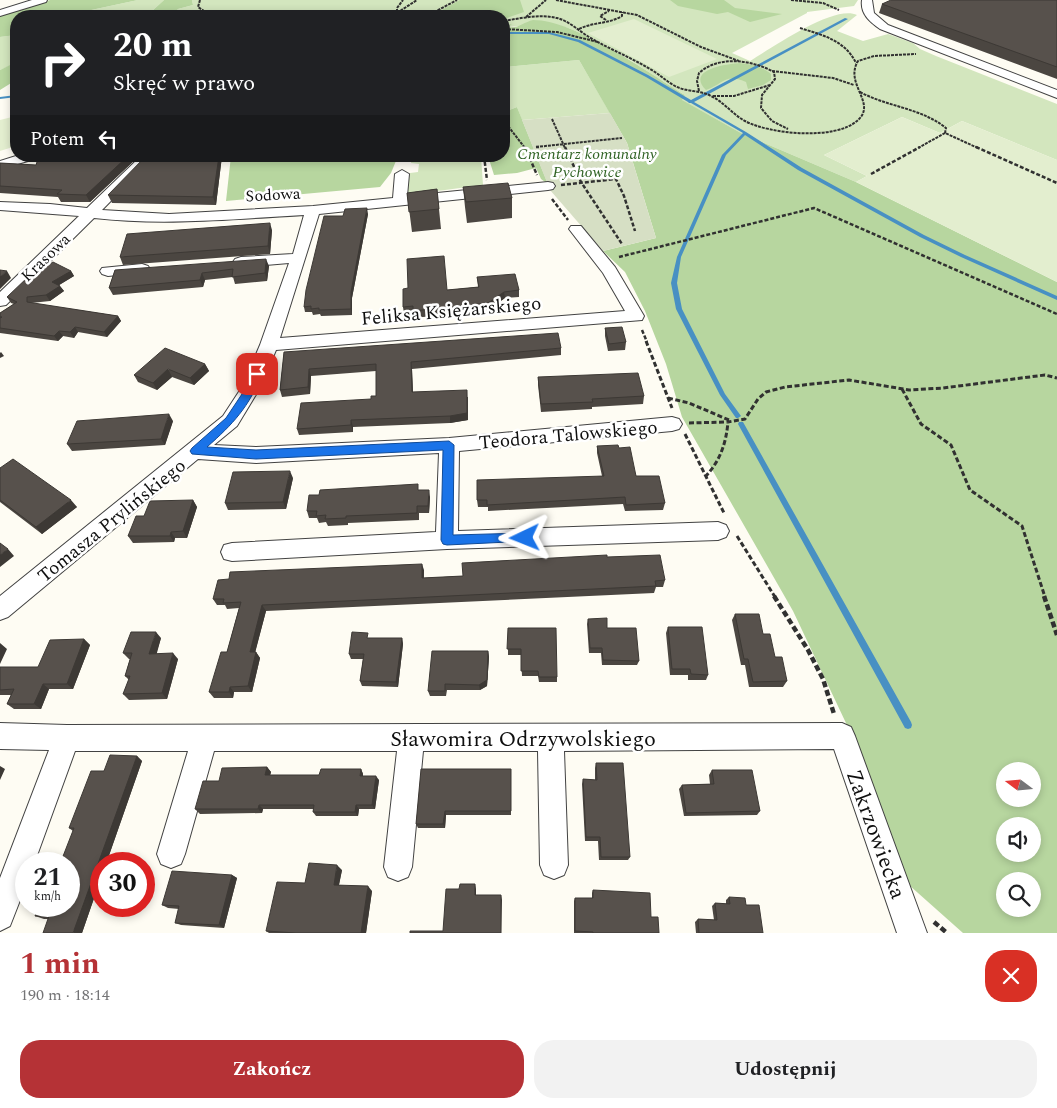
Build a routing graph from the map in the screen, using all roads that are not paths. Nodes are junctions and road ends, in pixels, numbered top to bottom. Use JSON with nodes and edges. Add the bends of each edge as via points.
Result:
{"nodes":[{"id":1,"x":42,"y":0,"type":"edge"},
{"id":2,"x":867,"y":0,"type":"edge"},
{"id":3,"x":0,"y":13,"type":"edge"},
{"id":4,"x":1057,"y":94,"type":"edge"},
{"id":5,"x":143,"y":162,"type":"edge"},
{"id":6,"x":402,"y":174,"type":"dead end"},
{"id":7,"x":548,"y":186,"type":"road end"},
{"id":8,"x":400,"y":201,"type":"junction"},
{"id":9,"x":0,"y":206,"type":"edge"},
{"id":10,"x":313,"y":210,"type":"junction"},
{"id":11,"x":90,"y":212,"type":"junction"},
{"id":12,"x":576,"y":229,"type":"dead end"},
{"id":13,"x":299,"y":258,"type":"junction"},
{"id":14,"x":222,"y":263,"type":"edge"},
{"id":15,"x":156,"y":268,"type":"edge"},
{"id":16,"x":108,"y":271,"type":"dead end"},
{"id":17,"x":0,"y":301,"type":"edge"},
{"id":18,"x":269,"y":345,"type":"junction"},
{"id":19,"x":676,"y":424,"type":"road end"},
{"id":20,"x":449,"y":445,"type":"junction"},
{"id":21,"x":196,"y":451,"type":"junction"},
{"id":22,"x":718,"y":531,"type":"dead end"},
{"id":23,"x":447,"y":540,"type":"junction"},
{"id":24,"x":232,"y":552,"type":"dead end"},
{"id":25,"x":0,"y":610,"type":"edge"},
{"id":26,"x":0,"y":736,"type":"edge"},
{"id":27,"x":842,"y":736,"type":"joint"},
{"id":28,"x":68,"y":738,"type":"junction"},
{"id":29,"x":205,"y":738,"type":"junction"},
{"id":30,"x":411,"y":738,"type":"junction"},
{"id":31,"x":551,"y":738,"type":"junction"},
{"id":32,"x":171,"y":854,"type":"dead end"},
{"id":33,"x":554,"y":865,"type":"dead end"},
{"id":34,"x":398,"y":867,"type":"dead end"},
{"id":35,"x":0,"y":916,"type":"edge"},
{"id":36,"x":912,"y":933,"type":"edge"}],
"edges":[{"from":1,"to":3,"type":"street"},
{"from":2,"to":4,"type":"street","via":[[866,10],[872,18],[891,30]]},
{"from":5,"to":11,"type":"street","name":"Krasowa"},
{"from":6,"to":8,"type":"street"},
{"from":7,"to":8,"type":"street","name":"Sodowa"},
{"from":8,"to":10,"type":"street","name":"Sodowa"},
{"from":9,"to":11,"type":"street","name":"Sodowa"},
{"from":10,"to":11,"type":"street","name":"Sodowa","via":[[151,219]]},
{"from":10,"to":13,"type":"street","name":"Tomasza Prylińskiego"},
{"from":11,"to":17,"type":"street","name":"Krasowa"},
{"from":12,"to":18,"type":"street","name":"Feliksa Księżarskiego","via":[[603,261],[636,316]]},
{"from":13,"to":14,"type":"street"},
{"from":13,"to":18,"type":"street","name":"Tomasza Prylińskiego"},
{"from":15,"to":16,"type":"street"},
{"from":18,"to":21,"type":"street","name":"Tomasza Prylińskiego","via":[[251,388],[230,421]]},
{"from":19,"to":20,"type":"street","name":"Teodora Talowskiego"},
{"from":20,"to":21,"type":"street","name":"Teodora Talowskiego","via":[[256,454]]},
{"from":20,"to":23,"type":"street"},
{"from":21,"to":25,"type":"street","name":"Tomasza Prylińskiego"},
{"from":22,"to":23,"type":"street"},
{"from":23,"to":24,"type":"street"},
{"from":26,"to":28,"type":"street","name":"Sławomira Odrzywolskiego"},
{"from":27,"to":31,"type":"street","name":"Sławomira Odrzywolskiego"},
{"from":27,"to":36,"type":"street","name":"Zakrzowiecka"},
{"from":28,"to":29,"type":"street","name":"Sławomira Odrzywolskiego"},
{"from":28,"to":35,"type":"street"},
{"from":29,"to":30,"type":"street","name":"Sławomira Odrzywolskiego"},
{"from":29,"to":32,"type":"street"},
{"from":30,"to":31,"type":"street","name":"Sławomira Odrzywolskiego"},
{"from":30,"to":34,"type":"street"},
{"from":31,"to":33,"type":"street"}]}
